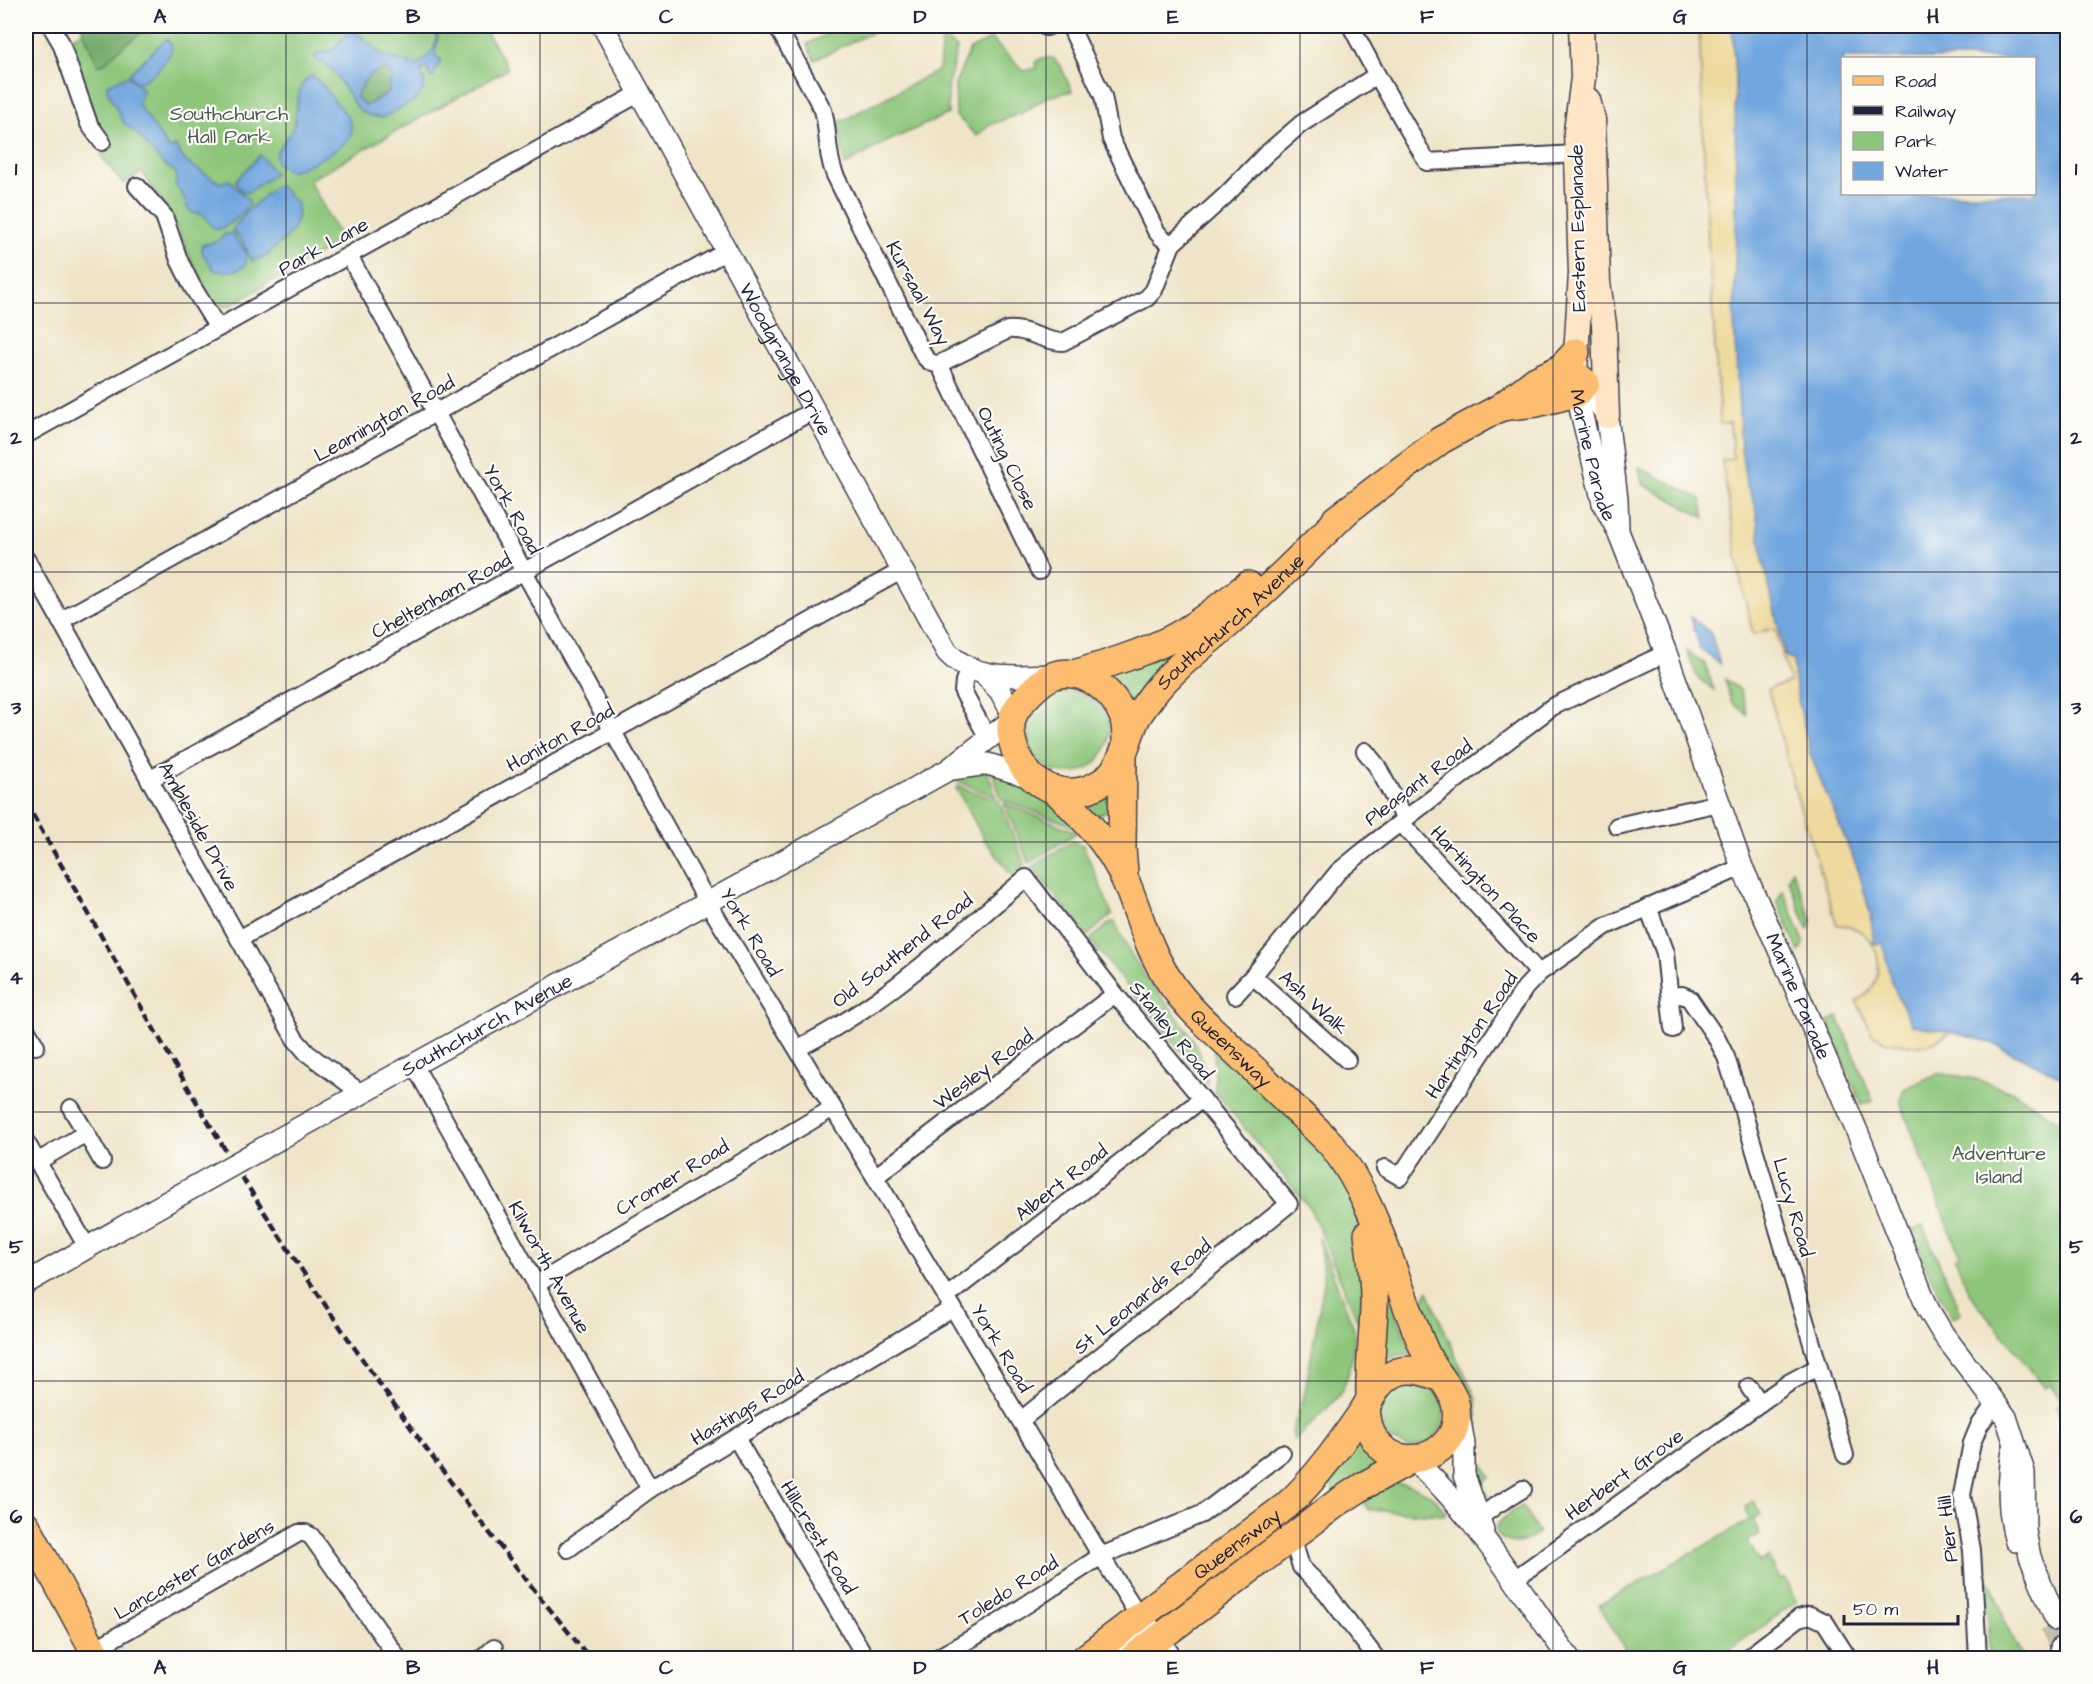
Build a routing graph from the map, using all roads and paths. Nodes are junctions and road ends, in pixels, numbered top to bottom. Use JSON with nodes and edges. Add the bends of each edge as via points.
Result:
{"nodes":[{"id":1,"x":51,"y":26,"type":"edge"},
{"id":2,"x":603,"y":26,"type":"edge"},
{"id":3,"x":777,"y":26,"type":"edge"},
{"id":4,"x":1070,"y":26,"type":"edge"},
{"id":5,"x":1351,"y":26,"type":"edge"},
{"id":6,"x":1581,"y":26,"type":"edge"},
{"id":7,"x":1377,"y":75,"type":"junction"},
{"id":8,"x":1583,"y":83,"type":"junction"},
{"id":9,"x":640,"y":93,"type":"junction"},
{"id":10,"x":1593,"y":119,"type":"junction"},
{"id":11,"x":102,"y":142,"type":"dead end"},
{"id":12,"x":1576,"y":154,"type":"junction"},
{"id":13,"x":137,"y":186,"type":"dead end"},
{"id":14,"x":1172,"y":244,"type":"junction"},
{"id":15,"x":727,"y":251,"type":"junction"},
{"id":16,"x":348,"y":256,"type":"junction"},
{"id":17,"x":1598,"y":282,"type":"junction"},
{"id":18,"x":218,"y":328,"type":"junction"},
{"id":19,"x":939,"y":364,"type":"junction"},
{"id":20,"x":1575,"y":374,"type":"junction"},
{"id":21,"x":814,"y":410,"type":"junction"},
{"id":22,"x":436,"y":414,"type":"junction"},
{"id":23,"x":1607,"y":416,"type":"junction"},
{"id":24,"x":26,"y":435,"type":"edge"},
{"id":25,"x":1349,"y":509,"type":"junction"},
{"id":26,"x":1618,"y":531,"type":"junction"},
{"id":27,"x":26,"y":560,"type":"edge"},
{"id":28,"x":901,"y":571,"type":"junction"},
{"id":29,"x":1039,"y":571,"type":"dead end"},
{"id":30,"x":524,"y":573,"type":"junction"},
{"id":31,"x":60,"y":621,"type":"junction"},
{"id":32,"x":1666,"y":653,"type":"junction"},
{"id":33,"x":977,"y":671,"type":"junction"},
{"id":34,"x":1063,"y":675,"type":"junction"},
{"id":35,"x":1013,"y":718,"type":"junction"},
{"id":36,"x":983,"y":729,"type":"dead end"},
{"id":37,"x":612,"y":732,"type":"junction"},
{"id":38,"x":1125,"y":749,"type":"junction"},
{"id":39,"x":1365,"y":751,"type":"dead end"},
{"id":40,"x":948,"y":770,"type":"junction"},
{"id":41,"x":1030,"y":777,"type":"junction"},
{"id":42,"x":149,"y":780,"type":"junction"},
{"id":43,"x":1057,"y":792,"type":"junction"},
{"id":44,"x":1719,"y":803,"type":"junction"},
{"id":45,"x":1403,"y":821,"type":"junction"},
{"id":46,"x":1617,"y":826,"type":"dead end"},
{"id":47,"x":1742,"y":867,"type":"junction"},
{"id":48,"x":1026,"y":878,"type":"joint"},
{"id":49,"x":1125,"y":881,"type":"junction"},
{"id":50,"x":708,"y":903,"type":"junction"},
{"id":51,"x":1648,"y":907,"type":"junction"},
{"id":52,"x":239,"y":939,"type":"junction"},
{"id":53,"x":1539,"y":973,"type":"junction"},
{"id":54,"x":1253,"y":976,"type":"junction"},
{"id":55,"x":1115,"y":994,"type":"junction"},
{"id":56,"x":1235,"y":995,"type":"dead end"},
{"id":57,"x":1670,"y":996,"type":"junction"},
{"id":58,"x":26,"y":1029,"type":"edge"},
{"id":59,"x":1673,"y":1029,"type":"dead end"},
{"id":60,"x":36,"y":1046,"type":"dead end"},
{"id":61,"x":798,"y":1048,"type":"junction"},
{"id":62,"x":1347,"y":1060,"type":"dead end"},
{"id":63,"x":414,"y":1065,"type":"junction"},
{"id":64,"x":362,"y":1092,"type":"junction"},
{"id":65,"x":1202,"y":1099,"type":"junction"},
{"id":66,"x":71,"y":1108,"type":"dead end"},
{"id":67,"x":833,"y":1108,"type":"junction"},
{"id":68,"x":86,"y":1133,"type":"junction"},
{"id":69,"x":26,"y":1142,"type":"edge"},
{"id":70,"x":102,"y":1161,"type":"dead end"},
{"id":71,"x":37,"y":1162,"type":"junction"},
{"id":72,"x":1385,"y":1168,"type":"dead end"},
{"id":73,"x":875,"y":1177,"type":"junction"},
{"id":74,"x":1362,"y":1196,"type":"junction"},
{"id":75,"x":1289,"y":1204,"type":"joint"},
{"id":76,"x":87,"y":1246,"type":"junction"},
{"id":77,"x":26,"y":1283,"type":"edge"},
{"id":78,"x":535,"y":1285,"type":"junction"},
{"id":79,"x":950,"y":1303,"type":"junction"},
{"id":80,"x":1818,"y":1367,"type":"junction"},
{"id":81,"x":1440,"y":1378,"type":"junction"},
{"id":82,"x":1749,"y":1387,"type":"dead end"},
{"id":83,"x":1368,"y":1402,"type":"junction"},
{"id":84,"x":1456,"y":1402,"type":"junction"},
{"id":85,"x":1996,"y":1402,"type":"junction"},
{"id":86,"x":1760,"y":1403,"type":"junction"},
{"id":87,"x":1022,"y":1420,"type":"junction"},
{"id":88,"x":736,"y":1437,"type":"junction"},
{"id":89,"x":2014,"y":1443,"type":"junction"},
{"id":90,"x":1282,"y":1453,"type":"dead end"},
{"id":91,"x":1845,"y":1455,"type":"dead end"},
{"id":92,"x":1412,"y":1459,"type":"junction"},
{"id":93,"x":650,"y":1489,"type":"junction"},
{"id":94,"x":1523,"y":1489,"type":"dead end"},
{"id":95,"x":1475,"y":1521,"type":"junction"},
{"id":96,"x":26,"y":1525,"type":"edge"},
{"id":97,"x":1296,"y":1534,"type":"junction"},
{"id":98,"x":568,"y":1549,"type":"dead end"},
{"id":99,"x":1101,"y":1556,"type":"junction"},
{"id":100,"x":1513,"y":1580,"type":"junction"},
{"id":101,"x":1139,"y":1616,"type":"junction"},
{"id":102,"x":1167,"y":1649,"type":"edge"},
{"id":103,"x":96,"y":1654,"type":"edge"},
{"id":104,"x":398,"y":1659,"type":"edge"},
{"id":105,"x":866,"y":1659,"type":"edge"},
{"id":106,"x":937,"y":1659,"type":"edge"},
{"id":107,"x":1085,"y":1659,"type":"edge"},
{"id":108,"x":1098,"y":1659,"type":"edge"},
{"id":109,"x":1133,"y":1659,"type":"edge"},
{"id":110,"x":1376,"y":1659,"type":"edge"},
{"id":111,"x":1569,"y":1659,"type":"edge"},
{"id":112,"x":1747,"y":1659,"type":"edge"},
{"id":113,"x":1848,"y":1659,"type":"edge"},
{"id":114,"x":1978,"y":1659,"type":"edge"}],
"edges":[{"from":1,"to":11,"type":"street","via":[[61,43],[89,124]]},
{"from":2,"to":9,"type":"street","name":"Woodgrange Drive"},
{"from":3,"to":19,"type":"street","name":"Kursaal Way","via":[[823,110],[835,175],[924,356],[928,362]]},
{"from":4,"to":14,"type":"street","via":[[1103,96],[1111,139],[1156,231]]},
{"from":5,"to":7,"type":"street"},
{"from":6,"to":8,"type":"main road","name":"Eastern Esplanade"},
{"from":7,"to":12,"type":"street","via":[[1427,162]]},
{"from":7,"to":14,"type":"street","name":"Kursaal Way","via":[[1301,124]]},
{"from":8,"to":10,"type":"main road","name":"Eastern Esplanade"},
{"from":8,"to":12,"type":"main road","name":"Eastern Esplanade"},
{"from":9,"to":15,"type":"street","name":"Woodgrange Drive"},
{"from":9,"to":16,"type":"street","name":"Park Lane"},
{"from":10,"to":12,"type":"main road","via":[[1585,151]]},
{"from":10,"to":17,"type":"main road","name":"Eastern Esplanade"},
{"from":12,"to":20,"type":"main road","name":"Eastern Esplanade","via":[[1581,273]]},
{"from":13,"to":18,"type":"street","via":[[164,216],[183,269]]},
{"from":14,"to":19,"type":"street","name":"Kursaal Way","via":[[1154,290],[1141,303],[1063,342],[1008,330]]},
{"from":15,"to":21,"type":"street","name":"Woodgrange Drive"},
{"from":15,"to":22,"type":"street","name":"Leamington Road"},
{"from":16,"to":18,"type":"street","name":"Park Lane"},
{"from":16,"to":22,"type":"street","name":"York Road"},
{"from":17,"to":20,"type":"main road","name":"Eastern Esplanade","via":[[1592,316],[1593,370]]},
{"from":17,"to":23,"type":"main road","name":"Eastern Esplanade","via":[[1604,325]]},
{"from":18,"to":24,"type":"street","name":"Park Lane"},
{"from":19,"to":29,"type":"street","name":"Outing Close"},
{"from":20,"to":23,"type":"street","name":"Marine Parade"},
{"from":20,"to":25,"type":"main road","name":"Southchurch Avenue","via":[[1536,380],[1501,407],[1441,440]]},
{"from":20,"to":26,"type":"street","name":"Marine Parade","via":[[1602,503]]},
{"from":21,"to":28,"type":"street","name":"Woodgrange Drive"},
{"from":21,"to":30,"type":"street","name":"Cheltenham Road"},
{"from":22,"to":30,"type":"street","name":"York Road"},
{"from":22,"to":31,"type":"street","name":"Leamington Road"},
{"from":23,"to":26,"type":"street","name":"Marine Parade"},
{"from":25,"to":34,"type":"main road","name":"Southchurch Avenue","via":[[1170,639],[1130,656]]},
{"from":25,"to":38,"type":"main road","name":"Southchurch Avenue","via":[[1161,684],[1137,717]]},
{"from":26,"to":32,"type":"street","name":"Marine Parade"},
{"from":27,"to":31,"type":"street","name":"Ambleside Drive"},
{"from":28,"to":33,"type":"street","name":"Woodgrange Drive","via":[[947,652]]},
{"from":28,"to":37,"type":"street","name":"Honiton Road"},
{"from":30,"to":37,"type":"street","name":"York Road"},
{"from":30,"to":42,"type":"street","name":"Cheltenham Road"},
{"from":31,"to":42,"type":"street","name":"Ambleside Drive"},
{"from":32,"to":44,"type":"street","name":"Marine Parade"},
{"from":32,"to":45,"type":"street","name":"Pleasant Road","via":[[1552,707]]},
{"from":33,"to":34,"type":"street","via":[[998,676]]},
{"from":33,"to":35,"type":"street","name":"Woodgrange Drive","via":[[1000,691]]},
{"from":33,"to":36,"type":"street","via":[[964,681],[963,692]]},
{"from":34,"to":35,"type":"main road","name":"Southchurch Avenue","via":[[1038,685],[1022,701]]},
{"from":34,"to":38,"type":"main road","via":[[1086,678],[1107,692],[1123,717]]},
{"from":35,"to":40,"type":"street","name":"Southchurch Avenue"},
{"from":35,"to":41,"type":"main road","via":[[1011,730],[1018,758]]},
{"from":37,"to":50,"type":"street","name":"York Road"},
{"from":37,"to":52,"type":"street","name":"Honiton Road"},
{"from":38,"to":43,"type":"main road","name":"Southchurch Avenue","via":[[1113,772],[1089,790]]},
{"from":38,"to":49,"type":"main road","name":"Queensway"},
{"from":39,"to":45,"type":"street","name":"Hartington Place","via":[[1377,766]]},
{"from":40,"to":41,"type":"street","name":"Southchurch Avenue","via":[[988,764]]},
{"from":40,"to":50,"type":"street","name":"Southchurch Avenue"},
{"from":41,"to":43,"type":"main road","name":"Southchurch Avenue"},
{"from":42,"to":52,"type":"street","name":"Ambleside Drive"},
{"from":43,"to":49,"type":"main road","name":"Queensway","via":[[1099,837]]},
{"from":44,"to":46,"type":"street"},
{"from":44,"to":47,"type":"street","name":"Marine Parade"},
{"from":45,"to":53,"type":"street","name":"Hartington Place"},
{"from":45,"to":54,"type":"street","name":"Pleasant Road","via":[[1338,872]]},
{"from":47,"to":51,"type":"street","name":"Hartington Road"},
{"from":47,"to":85,"type":"street","name":"Marine Parade","via":[[1928,1309]]},
{"from":48,"to":55,"type":"street","name":"Stanley Road"},
{"from":48,"to":61,"type":"street","name":"Old Southend Road","via":[[895,986],[852,1018]]},
{"from":49,"to":74,"type":"main road","name":"Queensway","via":[[1143,932],[1170,982],[1200,1018],[1332,1144],[1346,1162]]},
{"from":50,"to":61,"type":"street","name":"York Road"},
{"from":50,"to":63,"type":"street","name":"Southchurch Avenue"},
{"from":51,"to":53,"type":"street","name":"Hartington Road","via":[[1606,926]]},
{"from":51,"to":57,"type":"street","via":[[1665,953]]},
{"from":52,"to":64,"type":"street","name":"Ambleside Drive","via":[[301,1047]]},
{"from":53,"to":72,"type":"street","name":"Hartington Road","via":[[1525,988],[1400,1177]]},
{"from":54,"to":56,"type":"street","name":"Pleasant Road"},
{"from":54,"to":62,"type":"street","name":"Ash Walk"},
{"from":55,"to":65,"type":"street","name":"Stanley Road"},
{"from":55,"to":73,"type":"street","name":"Wesley Road"},
{"from":57,"to":59,"type":"street"},
{"from":57,"to":80,"type":"street","name":"Lucy Road","via":[[1689,998],[1726,1056]]},
{"from":58,"to":60,"type":"street"},
{"from":61,"to":67,"type":"street","name":"York Road"},
{"from":63,"to":64,"type":"street","name":"Southchurch Avenue"},
{"from":63,"to":78,"type":"street","name":"Kilworth Avenue"},
{"from":64,"to":76,"type":"street","name":"Southchurch Avenue","bridge":true},
{"from":65,"to":75,"type":"street","name":"Stanley Road"},
{"from":65,"to":79,"type":"street","name":"Albert Road"},
{"from":66,"to":68,"type":"street"},
{"from":67,"to":73,"type":"street","name":"York Road"},
{"from":67,"to":78,"type":"street","name":"Cromer Road"},
{"from":68,"to":70,"type":"street"},
{"from":68,"to":71,"type":"street"},
{"from":69,"to":71,"type":"street"},
{"from":71,"to":76,"type":"street"},
{"from":73,"to":79,"type":"street","name":"York Road"},
{"from":74,"to":81,"type":"main road","name":"Queensway","via":[[1417,1334]]},
{"from":74,"to":83,"type":"main road","name":"Queensway","via":[[1374,1279]]},
{"from":75,"to":87,"type":"street","name":"St Leonards Road"},
{"from":76,"to":77,"type":"street","name":"Southchurch Avenue"},
{"from":78,"to":93,"type":"street","name":"Kilworth Avenue"},
{"from":79,"to":87,"type":"street","name":"York Road"},
{"from":79,"to":88,"type":"street","name":"Hastings Road"},
{"from":80,"to":86,"type":"street","name":"Herbert Grove"},
{"from":80,"to":91,"type":"street","name":"Lucy Road"},
{"from":81,"to":83,"type":"main road","name":"Queensway","via":[[1425,1371],[1397,1372],[1377,1386]]},
{"from":81,"to":84,"type":"main road","name":"Queensway"},
{"from":82,"to":86,"type":"street"},
{"from":83,"to":92,"type":"main road","name":"Queensway","via":[[1367,1423],[1375,1440],[1391,1454]]},
{"from":83,"to":101,"type":"main road","name":"Queensway","via":[[1305,1489]]},
{"from":84,"to":92,"type":"main road","name":"Queensway","via":[[1453,1434],[1434,1453]]},
{"from":84,"to":95,"type":"street","via":[[1464,1475]]},
{"from":85,"to":89,"type":"street","name":"Marine Parade"},
{"from":85,"to":114,"type":"street","name":"Pier Hill","via":[[1972,1443],[1962,1495],[1972,1550]]},
{"from":86,"to":100,"type":"street","name":"Herbert Grove"},
{"from":87,"to":99,"type":"street","name":"York Road"},
{"from":88,"to":93,"type":"street","name":"Hastings Road"},
{"from":88,"to":105,"type":"street","name":"Hillcrest Road"},
{"from":89,"to":89,"type":"street","name":"Marine Parade","via":[[2024,1472],[2025,1531],[2030,1557],[2053,1623],[2014,1538],[2008,1484]]},
{"from":90,"to":99,"type":"street","name":"Toledo Road","via":[[1202,1514]]},
{"from":92,"to":95,"type":"street"},
{"from":92,"to":97,"type":"main road","name":"Queensway","via":[[1346,1497]]},
{"from":93,"to":98,"type":"street","name":"Hastings Road"},
{"from":94,"to":95,"type":"street"},
{"from":95,"to":100,"type":"street"},
{"from":96,"to":103,"type":"main road"},
{"from":97,"to":102,"type":"main road","name":"Queensway","via":[[1240,1575]]},
{"from":97,"to":110,"type":"street","via":[[1301,1567],[1326,1592]]},
{"from":99,"to":101,"type":"street","name":"York Road"},
{"from":99,"to":106,"type":"street","name":"Toledo Road"},
{"from":100,"to":111,"type":"street"},
{"from":101,"to":107,"type":"main road","name":"Queensway"},
{"from":102,"to":108,"type":"street","via":[[1152,1627]]},
{"from":102,"to":109,"type":"main road","name":"Queensway"},
{"from":103,"to":104,"type":"street","name":"Lancaster Gardens","via":[[299,1533],[305,1533],[311,1536]]},
{"from":112,"to":113,"type":"street","via":[[1799,1618],[1810,1616],[1825,1622]]}]}
